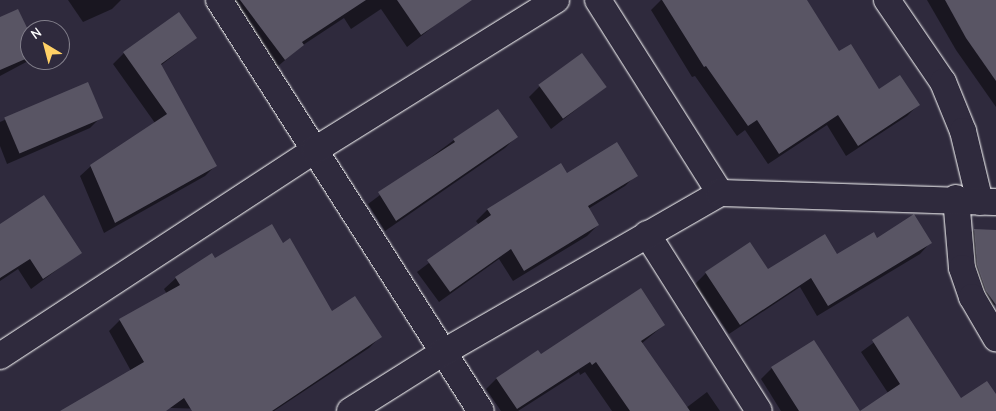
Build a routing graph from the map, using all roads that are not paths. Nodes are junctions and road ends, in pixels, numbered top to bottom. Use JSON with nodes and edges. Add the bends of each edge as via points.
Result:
{"nodes":[{"id":1,"x":218,"y":0,"type":"edge"},
{"id":2,"x":556,"y":0,"type":"edge"},
{"id":3,"x":598,"y":0,"type":"edge"},
{"id":4,"x":887,"y":0,"type":"edge"},
{"id":5,"x":315,"y":150,"type":"junction"},
{"id":6,"x":720,"y":193,"type":"junction"},
{"id":7,"x":977,"y":201,"type":"edge"},
{"id":8,"x":647,"y":234,"type":"junction"},
{"id":9,"x":996,"y":338,"type":"edge"},
{"id":10,"x":1,"y":353,"type":"edge"},
{"id":11,"x":442,"y":353,"type":"junction"},
{"id":12,"x":350,"y":411,"type":"edge"},
{"id":13,"x":481,"y":411,"type":"edge"},
{"id":14,"x":759,"y":411,"type":"edge"}],
"edges":[{"from":1,"to":5,"type":"street"},
{"from":2,"to":5,"type":"street"},
{"from":3,"to":6,"type":"street"},
{"from":4,"to":7,"type":"street","via":[[943,82],[963,131]]},
{"from":5,"to":10,"type":"street"},
{"from":5,"to":11,"type":"street"},
{"from":6,"to":7,"type":"street"},
{"from":6,"to":8,"type":"street"},
{"from":7,"to":9,"type":"street","via":[[962,268],[972,297]]},
{"from":8,"to":11,"type":"street"},
{"from":8,"to":14,"type":"street"},
{"from":11,"to":12,"type":"street"},
{"from":11,"to":13,"type":"street"}]}
